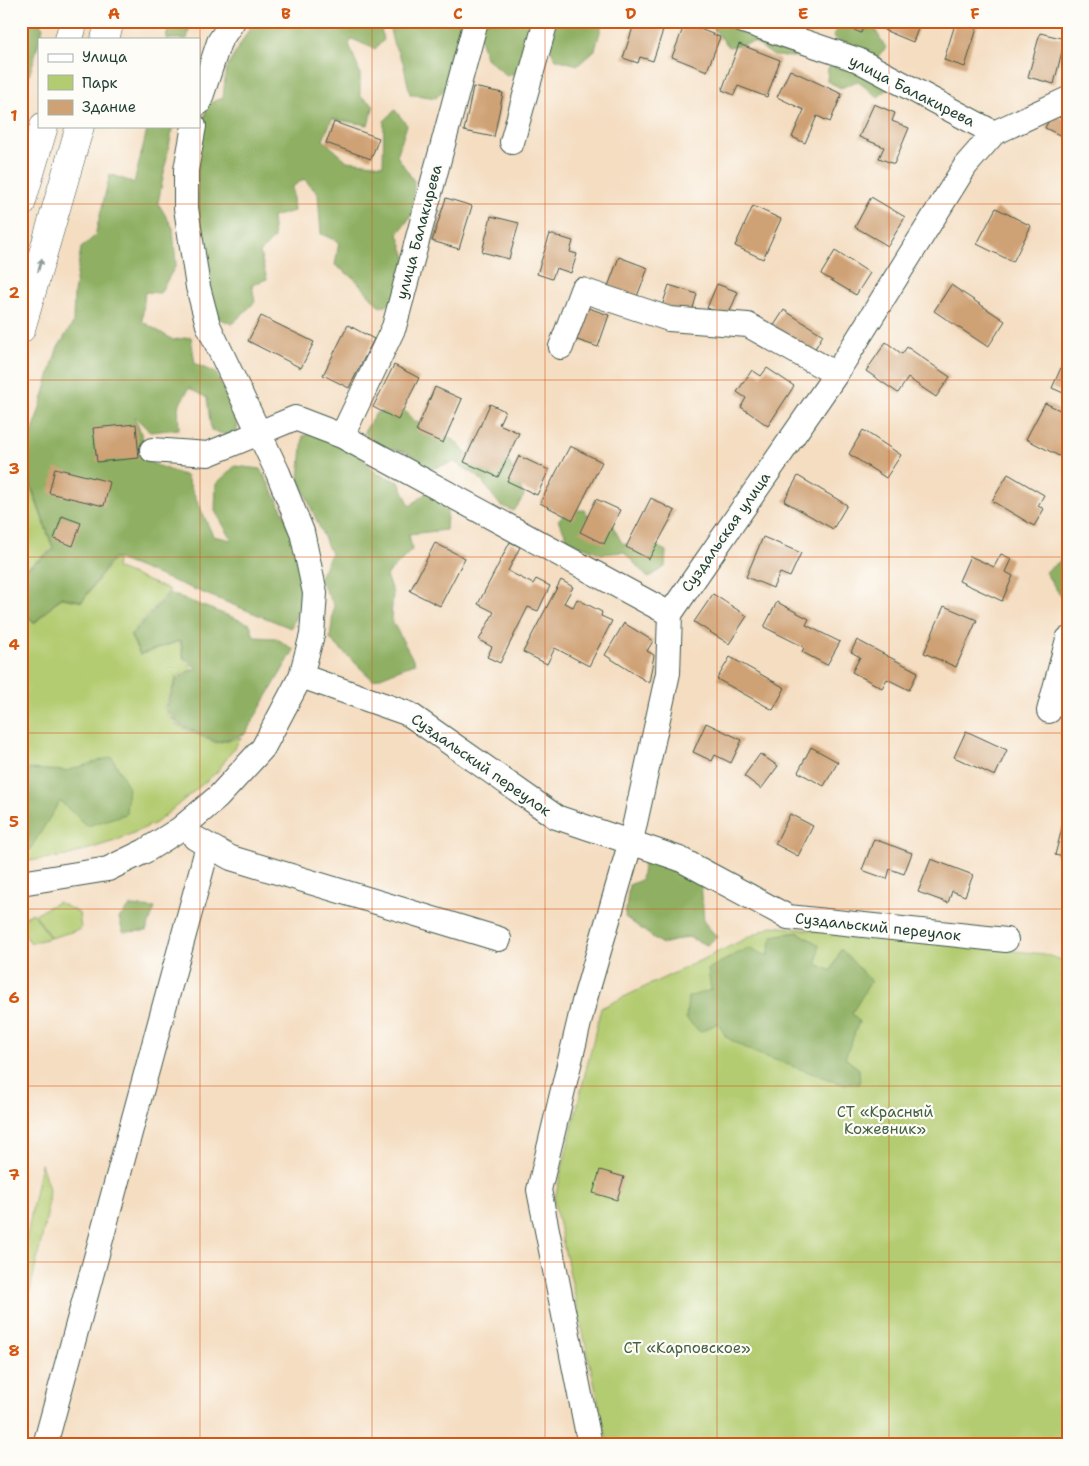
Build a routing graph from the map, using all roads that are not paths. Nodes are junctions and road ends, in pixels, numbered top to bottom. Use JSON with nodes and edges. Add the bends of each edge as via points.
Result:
{"nodes":[{"id":1,"x":74,"y":21,"type":"edge"},
{"id":2,"x":110,"y":21,"type":"edge"},
{"id":3,"x":233,"y":21,"type":"edge"},
{"id":4,"x":476,"y":21,"type":"edge"},
{"id":5,"x":546,"y":21,"type":"edge"},
{"id":6,"x":744,"y":21,"type":"edge"},
{"id":7,"x":219,"y":31,"type":"edge"},
{"id":8,"x":69,"y":38,"type":"edge"},
{"id":9,"x":105,"y":38,"type":"edge"},
{"id":10,"x":200,"y":99,"type":"edge"},
{"id":11,"x":1068,"y":99,"type":"edge"},
{"id":12,"x":43,"y":128,"type":"edge"},
{"id":13,"x":79,"y":128,"type":"edge"},
{"id":14,"x":194,"y":128,"type":"edge"},
{"id":15,"x":994,"y":133,"type":"junction"},
{"id":16,"x":512,"y":142,"type":"dead end"},
{"id":17,"x":21,"y":204,"type":"edge"},
{"id":18,"x":21,"y":329,"type":"edge"},
{"id":19,"x":561,"y":347,"type":"dead end"},
{"id":20,"x":836,"y":374,"type":"junction"},
{"id":21,"x":259,"y":435,"type":"junction"},
{"id":22,"x":342,"y":436,"type":"junction"},
{"id":23,"x":152,"y":450,"type":"dead end"},
{"id":24,"x":670,"y":614,"type":"junction"},
{"id":25,"x":1068,"y":639,"type":"edge"},
{"id":26,"x":301,"y":676,"type":"junction"},
{"id":27,"x":1049,"y":711,"type":"dead end"},
{"id":28,"x":180,"y":829,"type":"junction"},
{"id":29,"x":631,"y":841,"type":"junction"},
{"id":30,"x":208,"y":846,"type":"junction"},
{"id":31,"x":21,"y":883,"type":"edge"},
{"id":32,"x":499,"y":939,"type":"dead end"},
{"id":33,"x":1006,"y":940,"type":"dead end"},
{"id":34,"x":45,"y":1445,"type":"edge"},
{"id":35,"x":590,"y":1445,"type":"edge"}],
"edges":[{"from":1,"to":8,"type":"main road"},
{"from":2,"to":9,"type":"main road"},
{"from":3,"to":7,"type":"street"},
{"from":4,"to":22,"type":"street","name":"улица Балакирева","via":[[394,327]]},
{"from":5,"to":16,"type":"street"},
{"from":6,"to":15,"type":"street","name":"улица Балакирева","via":[[858,60]]},
{"from":7,"to":10,"type":"street"},
{"from":11,"to":15,"type":"street","name":"Суздальская улица"},
{"from":12,"to":17,"type":"main road"},
{"from":18,"to":13,"type":"main road","one_way":true},
{"from":14,"to":21,"type":"street","via":[[186,170],[186,208],[198,287],[208,325]]},
{"from":15,"to":20,"type":"street","name":"Суздальская улица","via":[[966,165]]},
{"from":19,"to":20,"type":"street","via":[[582,290],[669,319],[748,325]]},
{"from":20,"to":24,"type":"street","name":"Суздальская улица"},
{"from":21,"to":22,"type":"street","via":[[295,418]]},
{"from":21,"to":23,"type":"street","via":[[208,454]]},
{"from":21,"to":26,"type":"street","via":[[302,532],[316,593],[312,635]]},
{"from":22,"to":24,"type":"street"},
{"from":24,"to":29,"type":"street","via":[[668,673]]},
{"from":25,"to":27,"type":"street"},
{"from":26,"to":28,"type":"street","via":[[263,748],[218,797]]},
{"from":26,"to":29,"type":"street","name":"Суздальский переулок","via":[[409,714],[556,817]]},
{"from":28,"to":30,"type":"street"},
{"from":28,"to":31,"type":"street","via":[[108,869]]},
{"from":29,"to":33,"type":"street","name":"Суздальский переулок","via":[[680,859],[788,917]]},
{"from":29,"to":35,"type":"street","via":[[584,1002],[539,1190]]},
{"from":30,"to":32,"type":"street","via":[[231,858]]},
{"from":30,"to":34,"type":"street"}]}
